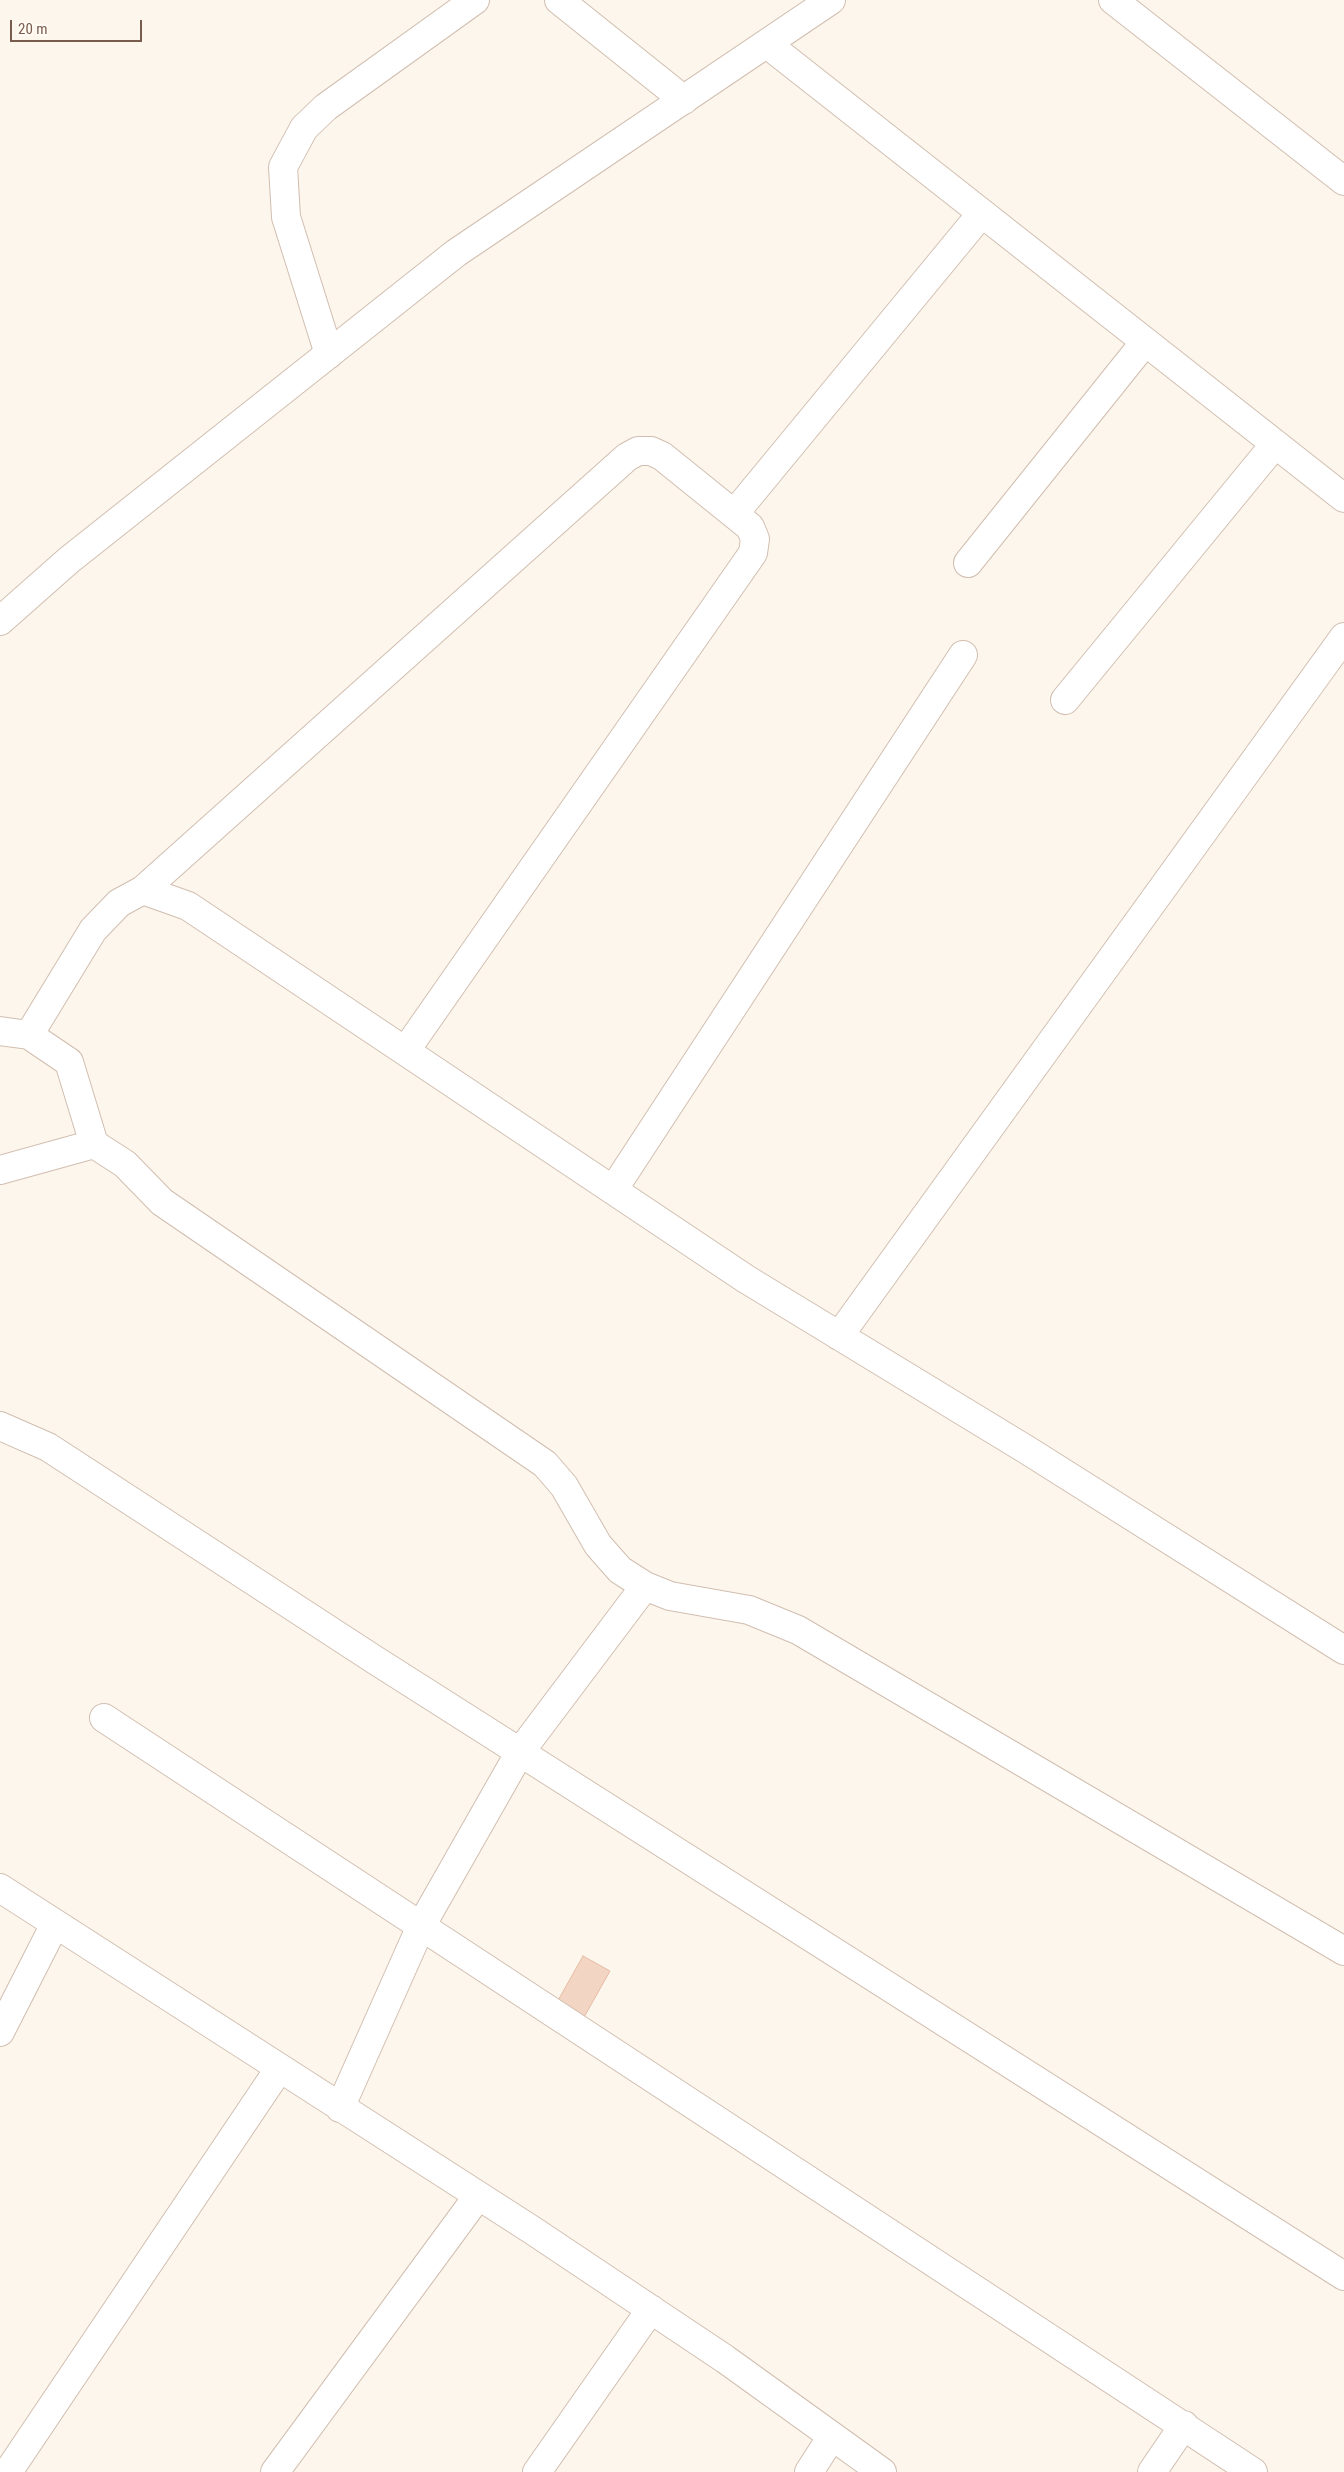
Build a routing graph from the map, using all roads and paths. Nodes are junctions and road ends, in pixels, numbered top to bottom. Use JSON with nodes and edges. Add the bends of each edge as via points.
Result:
{"nodes":[{"id":1,"x":476,"y":0,"type":"edge"},
{"id":2,"x":559,"y":0,"type":"edge"},
{"id":3,"x":830,"y":0,"type":"edge"},
{"id":4,"x":1113,"y":0,"type":"edge"},
{"id":5,"x":767,"y":44,"type":"junction"},
{"id":6,"x":684,"y":100,"type":"junction"},
{"id":7,"x":1344,"y":181,"type":"edge"},
{"id":8,"x":982,"y":213,"type":"junction"},
{"id":9,"x":1145,"y":342,"type":"junction"},
{"id":10,"x":329,"y":354,"type":"junction"},
{"id":11,"x":1275,"y":444,"type":"junction"},
{"id":12,"x":1344,"y":498,"type":"edge"},
{"id":13,"x":734,"y":514,"type":"junction"},
{"id":14,"x":968,"y":564,"type":"dead end"},
{"id":15,"x":0,"y":621,"type":"edge"},
{"id":16,"x":1344,"y":637,"type":"edge"},
{"id":17,"x":963,"y":655,"type":"dead end"},
{"id":18,"x":1065,"y":700,"type":"dead end"},
{"id":19,"x":143,"y":890,"type":"junction"},
{"id":20,"x":0,"y":1031,"type":"edge"},
{"id":21,"x":29,"y":1034,"type":"junction"},
{"id":22,"x":406,"y":1050,"type":"junction"},
{"id":23,"x":94,"y":1144,"type":"junction"},
{"id":24,"x":0,"y":1170,"type":"edge"},
{"id":25,"x":613,"y":1190,"type":"junction"},
{"id":26,"x":840,"y":1336,"type":"junction"},
{"id":27,"x":0,"y":1426,"type":"edge"},
{"id":28,"x":644,"y":1586,"type":"junction"},
{"id":29,"x":1344,"y":1650,"type":"edge"},
{"id":30,"x":104,"y":1718,"type":"dead end"},
{"id":31,"x":520,"y":1752,"type":"junction"},
{"id":32,"x":0,"y":1888,"type":"edge"},
{"id":33,"x":55,"y":1924,"type":"junction"},
{"id":34,"x":421,"y":1926,"type":"junction"},
{"id":35,"x":1341,"y":1944,"type":"edge"},
{"id":36,"x":0,"y":2032,"type":"edge"},
{"id":37,"x":279,"y":2069,"type":"junction"},
{"id":38,"x":340,"y":2108,"type":"junction"},
{"id":39,"x":478,"y":2196,"type":"junction"},
{"id":40,"x":1344,"y":2276,"type":"edge"},
{"id":41,"x":651,"y":2310,"type":"junction"},
{"id":42,"x":1184,"y":2425,"type":"junction"},
{"id":43,"x":832,"y":2436,"type":"junction"},
{"id":44,"x":8,"y":2472,"type":"edge"},
{"id":45,"x":275,"y":2472,"type":"edge"},
{"id":46,"x":537,"y":2472,"type":"edge"},
{"id":47,"x":809,"y":2472,"type":"edge"},
{"id":48,"x":882,"y":2472,"type":"edge"},
{"id":49,"x":1152,"y":2472,"type":"edge"},
{"id":50,"x":1253,"y":2472,"type":"edge"}],
"edges":[{"from":1,"to":10,"type":"street","via":[[326,107],[304,128],[282,167],[286,217]]},
{"from":2,"to":6,"type":"street"},
{"from":3,"to":5,"type":"street"},
{"from":4,"to":7,"type":"street"},
{"from":5,"to":6,"type":"street"},
{"from":5,"to":8,"type":"street"},
{"from":6,"to":10,"type":"street","via":[[456,253]]},
{"from":8,"to":9,"type":"street"},
{"from":8,"to":13,"type":"street"},
{"from":9,"to":11,"type":"street"},
{"from":9,"to":14,"type":"street"},
{"from":10,"to":15,"type":"street","via":[[69,560]]},
{"from":11,"to":12,"type":"street"},
{"from":11,"to":18,"type":"street"},
{"from":13,"to":19,"type":"street","via":[[662,456],[651,451],[638,451],[627,457]]},
{"from":13,"to":22,"type":"street","via":[[750,527],[755,539],[748,562]]},
{"from":16,"to":26,"type":"street"},
{"from":17,"to":25,"type":"street"},
{"from":19,"to":21,"type":"street","via":[[119,903],[93,930]]},
{"from":19,"to":22,"type":"street","via":[[188,906]]},
{"from":20,"to":21,"type":"street"},
{"from":21,"to":23,"type":"street","via":[[69,1062]]},
{"from":22,"to":25,"type":"street"},
{"from":23,"to":24,"type":"street"},
{"from":23,"to":28,"type":"street","via":[[125,1164],[162,1202],[545,1464],[564,1486],[598,1545],[620,1570]]},
{"from":25,"to":26,"type":"street","via":[[746,1279]]},
{"from":26,"to":29,"type":"street"},
{"from":27,"to":31,"type":"street","via":[[48,1447]]},
{"from":28,"to":31,"type":"street"},
{"from":28,"to":35,"type":"street","via":[[670,1596],[749,1610],[798,1630]]},
{"from":30,"to":34,"type":"street"},
{"from":31,"to":34,"type":"street"},
{"from":31,"to":40,"type":"street"},
{"from":32,"to":33,"type":"street"},
{"from":33,"to":36,"type":"street"},
{"from":33,"to":37,"type":"street"},
{"from":34,"to":38,"type":"street"},
{"from":34,"to":42,"type":"street"},
{"from":37,"to":38,"type":"street"},
{"from":37,"to":44,"type":"street"},
{"from":38,"to":39,"type":"street"},
{"from":39,"to":41,"type":"street"},
{"from":39,"to":45,"type":"street"},
{"from":41,"to":43,"type":"street"},
{"from":41,"to":46,"type":"street"},
{"from":42,"to":49,"type":"street"},
{"from":42,"to":50,"type":"street"},
{"from":43,"to":47,"type":"street"},
{"from":43,"to":48,"type":"street"}]}
